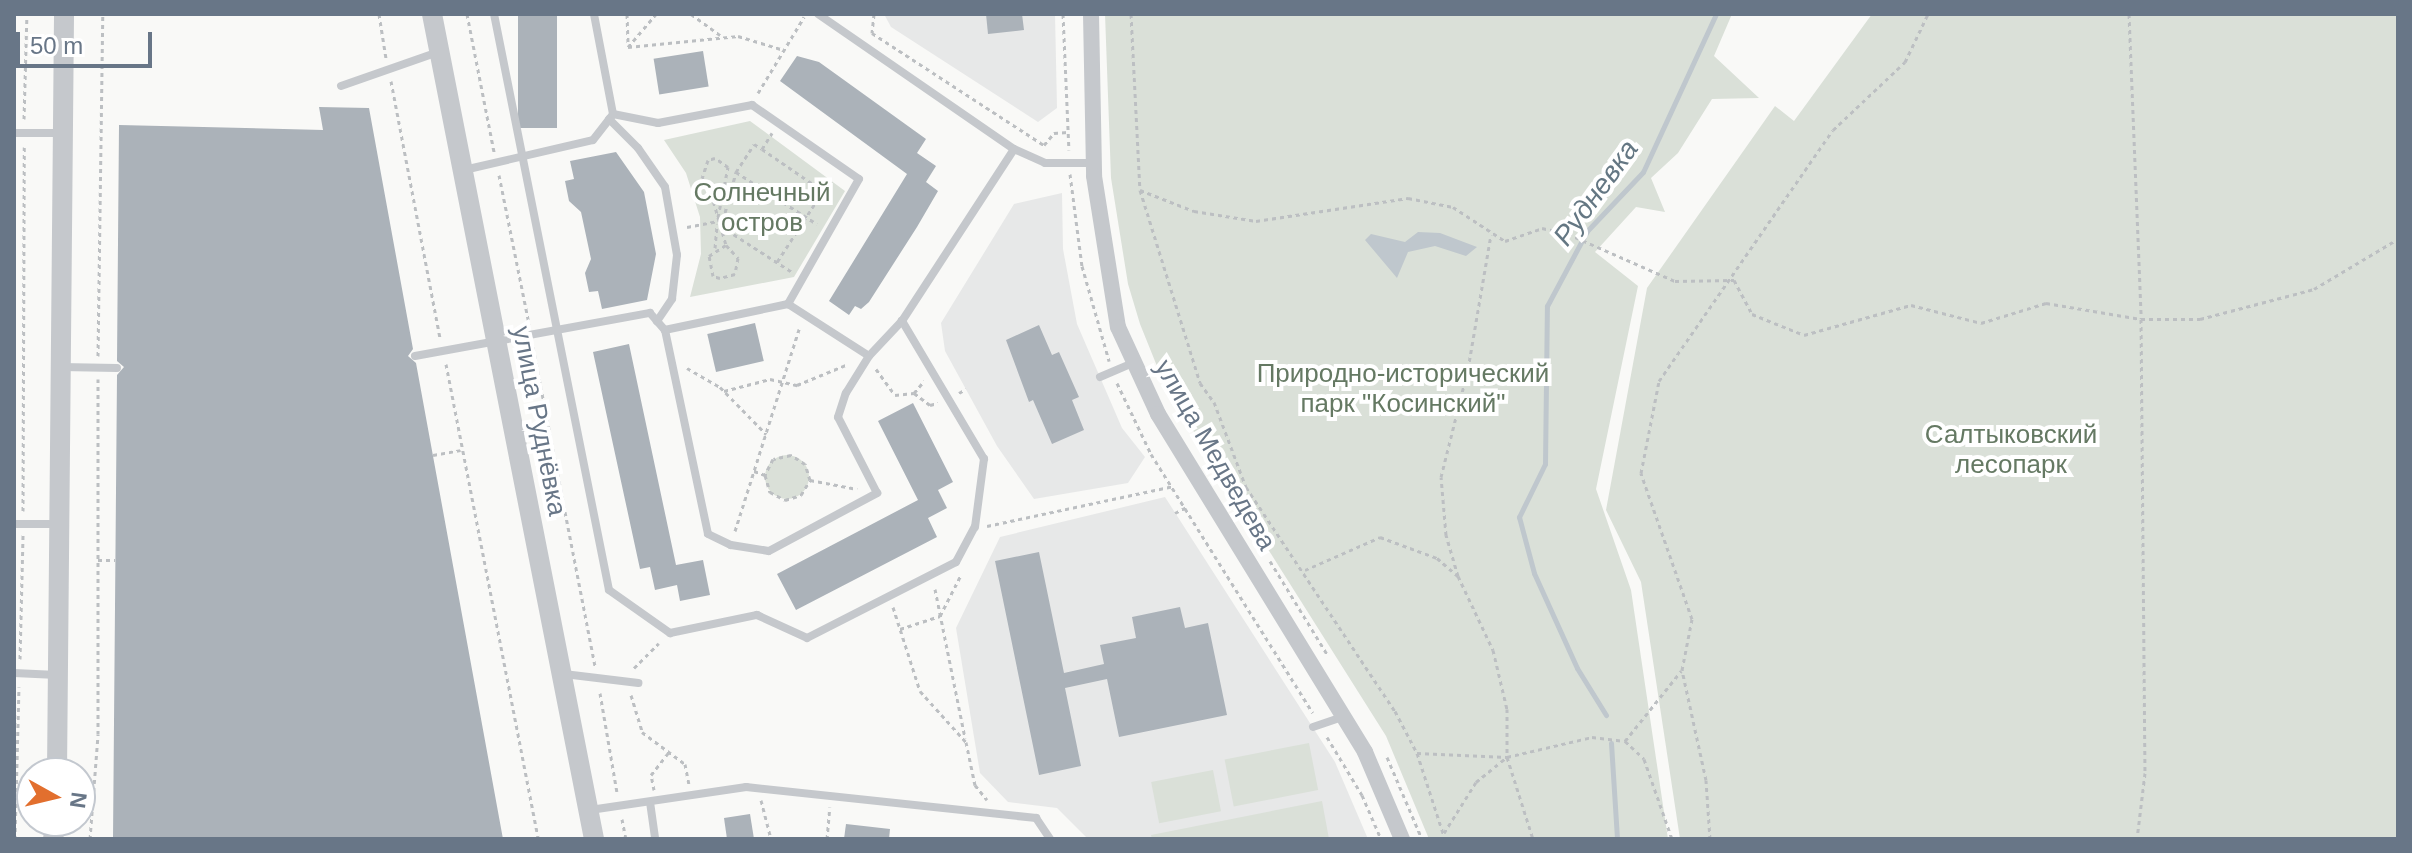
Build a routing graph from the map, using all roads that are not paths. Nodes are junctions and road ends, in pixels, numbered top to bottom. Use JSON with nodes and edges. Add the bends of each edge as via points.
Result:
{"nodes":[{"id":1,"x":64,"y":14,"type":"edge"},
{"id":2,"x":432,"y":14,"type":"edge"},
{"id":3,"x":494,"y":14,"type":"edge"},
{"id":4,"x":594,"y":14,"type":"edge"},
{"id":5,"x":1091,"y":14,"type":"edge"},
{"id":6,"x":824,"y":15,"type":"edge"},
{"id":7,"x":440,"y":52,"type":"junction"},
{"id":8,"x":341,"y":86,"type":"dead end"},
{"id":9,"x":611,"y":116,"type":"junction"},
{"id":10,"x":19,"y":133,"type":"edge"},
{"id":11,"x":64,"y":133,"type":"junction"},
{"id":12,"x":1014,"y":149,"type":"junction"},
{"id":13,"x":520,"y":157,"type":"junction"},
{"id":14,"x":1094,"y":163,"type":"junction"},
{"id":15,"x":464,"y":170,"type":"junction"},
{"id":16,"x":788,"y":304,"type":"junction"},
{"id":17,"x":657,"y":321,"type":"junction"},
{"id":18,"x":902,"y":321,"type":"junction"},
{"id":19,"x":665,"y":330,"type":"junction"},
{"id":20,"x":560,"y":333,"type":"junction"},
{"id":21,"x":497,"y":345,"type":"junction"},
{"id":22,"x":415,"y":356,"type":"dead end"},
{"id":23,"x":869,"y":356,"type":"junction"},
{"id":24,"x":1133,"y":363,"type":"junction"},
{"id":25,"x":60,"y":367,"type":"junction"},
{"id":26,"x":117,"y":368,"type":"dead end"},
{"id":27,"x":1100,"y":377,"type":"dead end"},
{"id":28,"x":18,"y":524,"type":"edge"},
{"id":29,"x":58,"y":524,"type":"junction"},
{"id":30,"x":17,"y":673,"type":"edge"},
{"id":31,"x":564,"y":674,"type":"junction"},
{"id":32,"x":58,"y":675,"type":"junction"},
{"id":33,"x":634,"y":683,"type":"road end"},
{"id":34,"x":1343,"y":716,"type":"junction"},
{"id":35,"x":1316,"y":726,"type":"road end"},
{"id":36,"x":57,"y":757,"type":"edge"},
{"id":37,"x":653,"y":802,"type":"junction"},
{"id":38,"x":589,"y":810,"type":"junction"},
{"id":39,"x":594,"y":839,"type":"edge"},
{"id":40,"x":655,"y":839,"type":"edge"},
{"id":41,"x":1050,"y":839,"type":"edge"},
{"id":42,"x":1402,"y":839,"type":"edge"}],
"edges":[{"from":1,"to":11,"type":"street"},
{"from":2,"to":7,"type":"street","name":"улица Руднёвка"},
{"from":3,"to":13,"type":"lane"},
{"from":4,"to":9,"type":"lane"},
{"from":5,"to":14,"type":"street","name":"улица Медведева"},
{"from":6,"to":12,"type":"lane"},
{"from":7,"to":8,"type":"lane"},
{"from":7,"to":15,"type":"street","name":"улица Руднёвка"},
{"from":9,"to":13,"type":"lane","via":[[593,140]]},
{"from":9,"to":16,"type":"lane","via":[[658,123],[752,105],[859,179]]},
{"from":9,"to":17,"type":"lane","via":[[665,187],[677,255],[672,299]]},
{"from":10,"to":11,"type":"lane"},
{"from":11,"to":25,"type":"street"},
{"from":12,"to":14,"type":"lane","via":[[1045,163]]},
{"from":12,"to":18,"type":"lane"},
{"from":13,"to":15,"type":"lane"},
{"from":13,"to":20,"type":"lane"},
{"from":14,"to":24,"type":"street","name":"улица Медведева","via":[[1101,243],[1118,327]]},
{"from":15,"to":21,"type":"street","name":"улица Руднёвка"},
{"from":16,"to":19,"type":"lane"},
{"from":16,"to":23,"type":"lane"},
{"from":17,"to":19,"type":"lane"},
{"from":17,"to":20,"type":"lane","via":[[650,313]]},
{"from":18,"to":20,"type":"lane","via":[[984,459],[975,527],[956,562],[807,638],[757,615],[670,633],[609,590]]},
{"from":18,"to":23,"type":"lane"},
{"from":19,"to":23,"type":"lane","via":[[708,534],[731,545],[769,551],[877,493],[838,417]]},
{"from":20,"to":21,"type":"lane"},
{"from":21,"to":22,"type":"lane"},
{"from":21,"to":31,"type":"street","name":"улица Руднёвка"},
{"from":24,"to":27,"type":"lane"},
{"from":24,"to":34,"type":"street","name":"улица Медведева","via":[[1158,414]]},
{"from":25,"to":26,"type":"lane"},
{"from":25,"to":29,"type":"street"},
{"from":28,"to":29,"type":"lane"},
{"from":29,"to":32,"type":"street"},
{"from":30,"to":32,"type":"lane"},
{"from":31,"to":33,"type":"lane"},
{"from":31,"to":38,"type":"street","name":"улица Руднёвка"},
{"from":32,"to":36,"type":"street"},
{"from":34,"to":35,"type":"lane"},
{"from":34,"to":42,"type":"street","name":"улица Медведева","via":[[1365,752]]},
{"from":37,"to":38,"type":"lane"},
{"from":37,"to":40,"type":"lane"},
{"from":37,"to":41,"type":"lane","via":[[758,788],[1036,818]]},
{"from":38,"to":39,"type":"street","name":"улица Руднёвка"}]}
